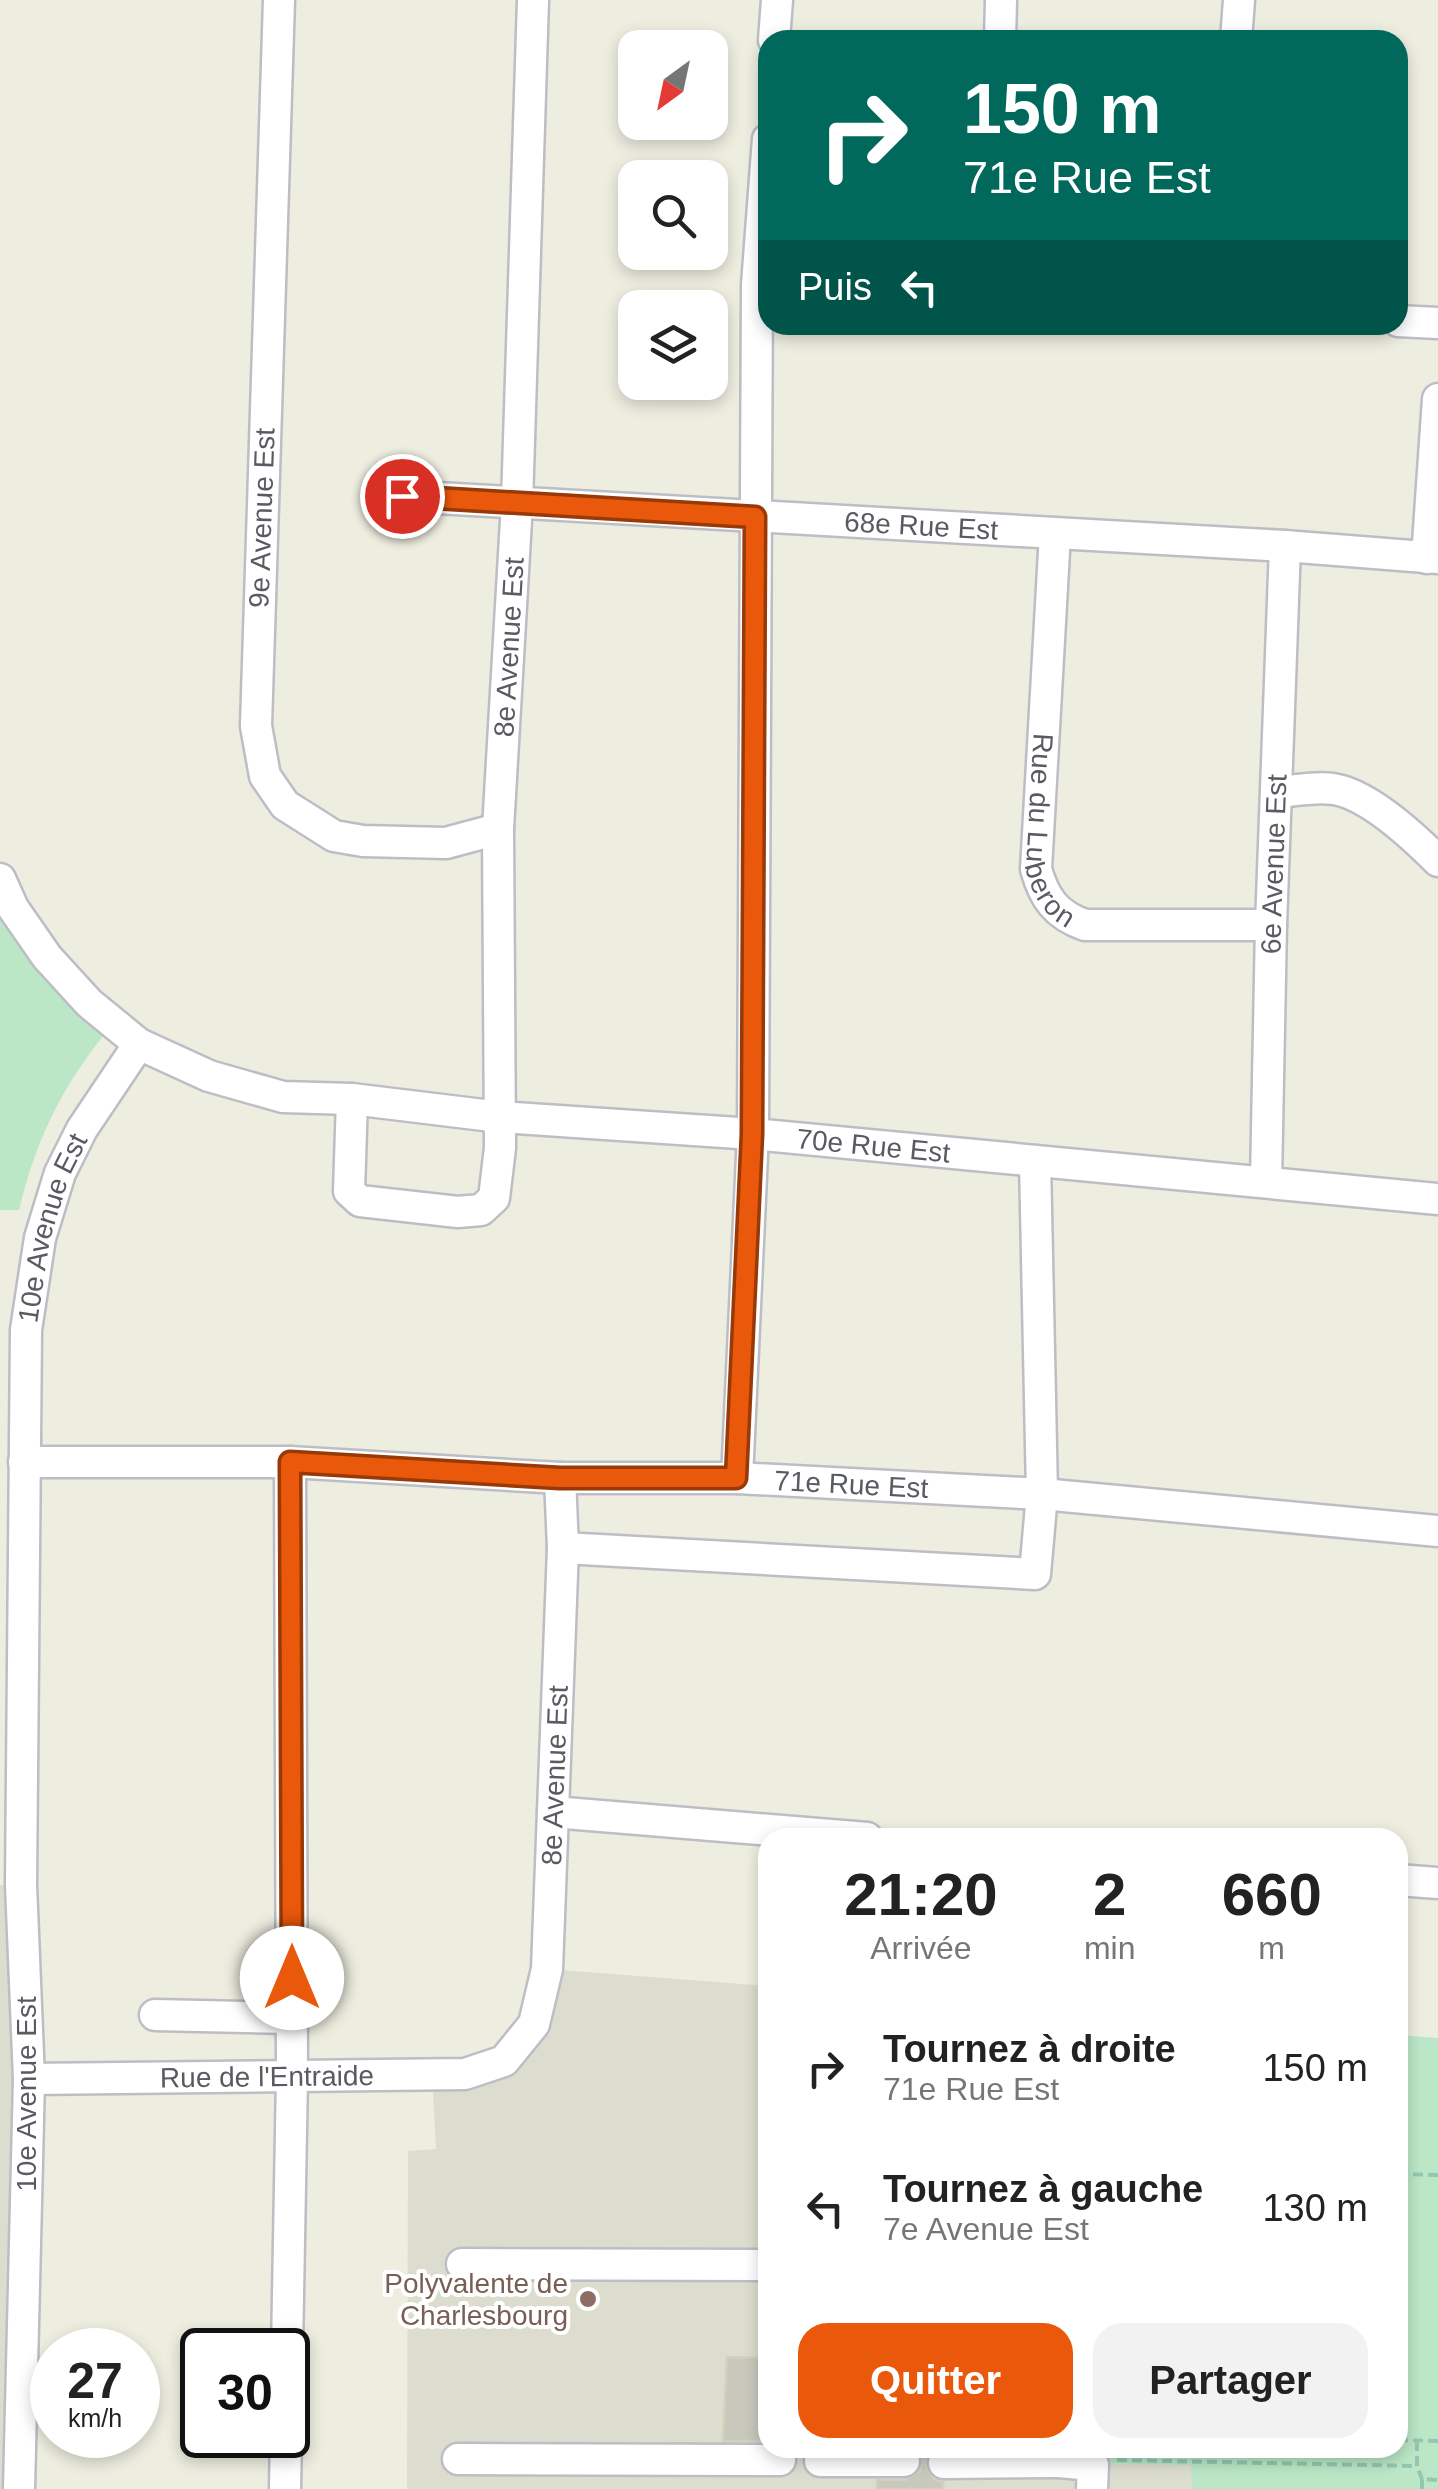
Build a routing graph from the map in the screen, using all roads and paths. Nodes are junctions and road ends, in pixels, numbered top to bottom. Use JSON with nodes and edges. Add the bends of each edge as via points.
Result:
{"nodes":[{"id":1,"x":279,"y":0,"type":"edge"},
{"id":2,"x":533,"y":0,"type":"edge"},
{"id":3,"x":777,"y":0,"type":"edge"},
{"id":4,"x":1001,"y":0,"type":"edge"},
{"id":5,"x":1239,"y":0,"type":"edge"},
{"id":6,"x":775,"y":30,"type":"edge"},
{"id":7,"x":1000,"y":30,"type":"edge"},
{"id":8,"x":1237,"y":30,"type":"edge"},
{"id":9,"x":1408,"y":322,"type":"edge"},
{"id":10,"x":1438,"y":323,"type":"edge"},
{"id":11,"x":761,"y":335,"type":"edge"},
{"id":12,"x":1438,"y":399,"type":"edge"},
{"id":13,"x":402,"y":496,"type":"dead end"},
{"id":14,"x":517,"y":503,"type":"junction"},
{"id":15,"x":755,"y":517,"type":"junction"},
{"id":16,"x":1055,"y":534,"type":"junction"},
{"id":17,"x":1285,"y":546,"type":"junction"},
{"id":18,"x":1432,"y":558,"type":"edge"},
{"id":19,"x":1278,"y":792,"type":"junction"},
{"id":20,"x":498,"y":829,"type":"junction"},
{"id":21,"x":1438,"y":861,"type":"edge"},
{"id":22,"x":0,"y":879,"type":"edge"},
{"id":23,"x":1271,"y":925,"type":"junction"},
{"id":24,"x":139,"y":1044,"type":"junction"},
{"id":25,"x":352,"y":1099,"type":"junction"},
{"id":26,"x":500,"y":1117,"type":"junction"},
{"id":27,"x":752,"y":1134,"type":"junction"},
{"id":28,"x":1035,"y":1161,"type":"junction"},
{"id":29,"x":1266,"y":1182,"type":"junction"},
{"id":30,"x":1438,"y":1199,"type":"edge"},
{"id":31,"x":24,"y":1462,"type":"junction"},
{"id":32,"x":290,"y":1462,"type":"junction"},
{"id":33,"x":560,"y":1478,"type":"junction"},
{"id":34,"x":736,"y":1478,"type":"junction"},
{"id":35,"x":1042,"y":1494,"type":"junction"},
{"id":36,"x":1438,"y":1531,"type":"edge"},
{"id":37,"x":563,"y":1548,"type":"junction"},
{"id":38,"x":11,"y":1763,"type":"edge"},
{"id":39,"x":553,"y":1812,"type":"junction"},
{"id":40,"x":758,"y":1829,"type":"edge"},
{"id":41,"x":1408,"y":1881,"type":"edge"},
{"id":42,"x":1438,"y":1884,"type":"edge"},
{"id":43,"x":155,"y":2015,"type":"dead end"},
{"id":44,"x":292,"y":2018,"type":"junction"},
{"id":45,"x":504,"y":2060,"type":"joint"},
{"id":46,"x":292,"y":2076,"type":"junction"},
{"id":47,"x":29,"y":2079,"type":"junction"},
{"id":48,"x":1408,"y":2174,"type":"edge"},
{"id":49,"x":1438,"y":2175,"type":"edge"},
{"id":50,"x":462,"y":2264,"type":"dead end"},
{"id":51,"x":758,"y":2266,"type":"edge"},
{"id":52,"x":287,"y":2328,"type":"edge"},
{"id":53,"x":1408,"y":2440,"type":"edge"},
{"id":54,"x":1417,"y":2440,"type":"junction"},
{"id":55,"x":1438,"y":2441,"type":"edge"},
{"id":56,"x":286,"y":2458,"type":"edge"},
{"id":57,"x":1016,"y":2458,"type":"edge"},
{"id":58,"x":1058,"y":2458,"type":"edge"},
{"id":59,"x":1070,"y":2458,"type":"edge"},
{"id":60,"x":1112,"y":2458,"type":"edge"},
{"id":61,"x":458,"y":2459,"type":"dead end"},
{"id":62,"x":780,"y":2460,"type":"dead end"},
{"id":63,"x":904,"y":2461,"type":"dead end"},
{"id":64,"x":820,"y":2462,"type":"dead end"},
{"id":65,"x":944,"y":2463,"type":"dead end"},
{"id":66,"x":1418,"y":2466,"type":"junction"},
{"id":67,"x":1422,"y":2480,"type":"junction"},
{"id":68,"x":1438,"y":2480,"type":"edge"},
{"id":69,"x":20,"y":2489,"type":"edge"},
{"id":70,"x":285,"y":2489,"type":"edge"},
{"id":71,"x":1038,"y":2489,"type":"edge"},
{"id":72,"x":1092,"y":2489,"type":"edge"},
{"id":73,"x":1422,"y":2489,"type":"edge"}],
"edges":[{"from":1,"to":20,"type":"street","name":"9e Avenue Est","via":[[256,726],[266,776],[284,806],[334,836],[446,843]]},
{"from":2,"to":14,"type":"street","name":"8e Avenue Est"},
{"from":3,"to":6,"type":"street"},
{"from":4,"to":7,"type":"street"},
{"from":5,"to":8,"type":"street"},
{"from":9,"to":10,"type":"street"},
{"from":11,"to":15,"type":"street"},
{"from":12,"to":18,"type":"street"},
{"from":13,"to":14,"type":"street","name":"68e Rue Est"},
{"from":14,"to":15,"type":"street","name":"68e Rue Est"},
{"from":14,"to":20,"type":"street","name":"8e Avenue Est"},
{"from":15,"to":16,"type":"street","name":"68e Rue Est"},
{"from":15,"to":27,"type":"street"},
{"from":16,"to":17,"type":"street","name":"68e Rue Est"},
{"from":16,"to":23,"type":"street","name":"Rue du Luberon","via":[[1036,869],[1042,893],[1065,918],[1084,924]]},
{"from":17,"to":18,"type":"street","name":"68e Rue Est"},
{"from":17,"to":19,"type":"street","name":"6e Avenue Est"},
{"from":19,"to":21,"type":"street","via":[[1334,788],[1410,834]]},
{"from":19,"to":23,"type":"street","name":"6e Avenue Est"},
{"from":20,"to":26,"type":"street","name":"8e Avenue Est"},
{"from":22,"to":24,"type":"street","via":[[47,957]]},
{"from":23,"to":29,"type":"street","name":"6e Avenue Est"},
{"from":24,"to":25,"type":"street","name":"70e Rue Est","via":[[209,1076],[283,1097]]},
{"from":24,"to":31,"type":"street","name":"10e Avenue Est","via":[[82,1128],[40,1238],[26,1330]]},
{"from":25,"to":26,"type":"street","name":"70e Rue Est"},
{"from":25,"to":26,"type":"street","name":"8e Avenue Est","via":[[349,1190],[372,1205],[481,1210],[494,1198]]},
{"from":26,"to":27,"type":"street","name":"70e Rue Est"},
{"from":27,"to":28,"type":"street","name":"70e Rue Est"},
{"from":27,"to":34,"type":"street"},
{"from":28,"to":29,"type":"street","name":"70e Rue Est"},
{"from":28,"to":35,"type":"street"},
{"from":29,"to":30,"type":"street","name":"70e Rue Est"},
{"from":31,"to":32,"type":"street","name":"71e Rue Est"},
{"from":31,"to":38,"type":"street","name":"10e Avenue Est"},
{"from":32,"to":33,"type":"street","name":"71e Rue Est"},
{"from":32,"to":44,"type":"street"},
{"from":33,"to":34,"type":"street","name":"71e Rue Est"},
{"from":33,"to":37,"type":"street","name":"8e Avenue Est"},
{"from":34,"to":35,"type":"street","name":"71e Rue Est"},
{"from":35,"to":36,"type":"street","name":"71e Rue Est"},
{"from":35,"to":37,"type":"street","via":[[1035,1574]]},
{"from":37,"to":39,"type":"street","name":"8e Avenue Est"},
{"from":38,"to":47,"type":"street","name":"10e Avenue Est"},
{"from":39,"to":40,"type":"street"},
{"from":39,"to":45,"type":"street","name":"8e Avenue Est","via":[[547,1968],[534,2024]]},
{"from":41,"to":42,"type":"street"},
{"from":43,"to":44,"type":"street"},
{"from":44,"to":46,"type":"street"},
{"from":45,"to":46,"type":"street","name":"Rue de l'Entraide","via":[[465,2074]]},
{"from":46,"to":47,"type":"street","name":"Rue de l'Entraide"},
{"from":46,"to":52,"type":"street"},
{"from":47,"to":69,"type":"street","name":"10e Avenue Est"},
{"from":48,"to":49,"type":"path"},
{"from":50,"to":51,"type":"street"},
{"from":53,"to":54,"type":"path"},
{"from":54,"to":55,"type":"path"},
{"from":54,"to":66,"type":"path"},
{"from":56,"to":70,"type":"street"},
{"from":57,"to":65,"type":"street"},
{"from":58,"to":71,"type":"street"},
{"from":59,"to":72,"type":"street","via":[[1093,2465]]},
{"from":60,"to":66,"type":"path"},
{"from":61,"to":62,"type":"street"},
{"from":63,"to":64,"type":"street"},
{"from":66,"to":67,"type":"path"},
{"from":67,"to":68,"type":"path"},
{"from":67,"to":73,"type":"path"}]}
